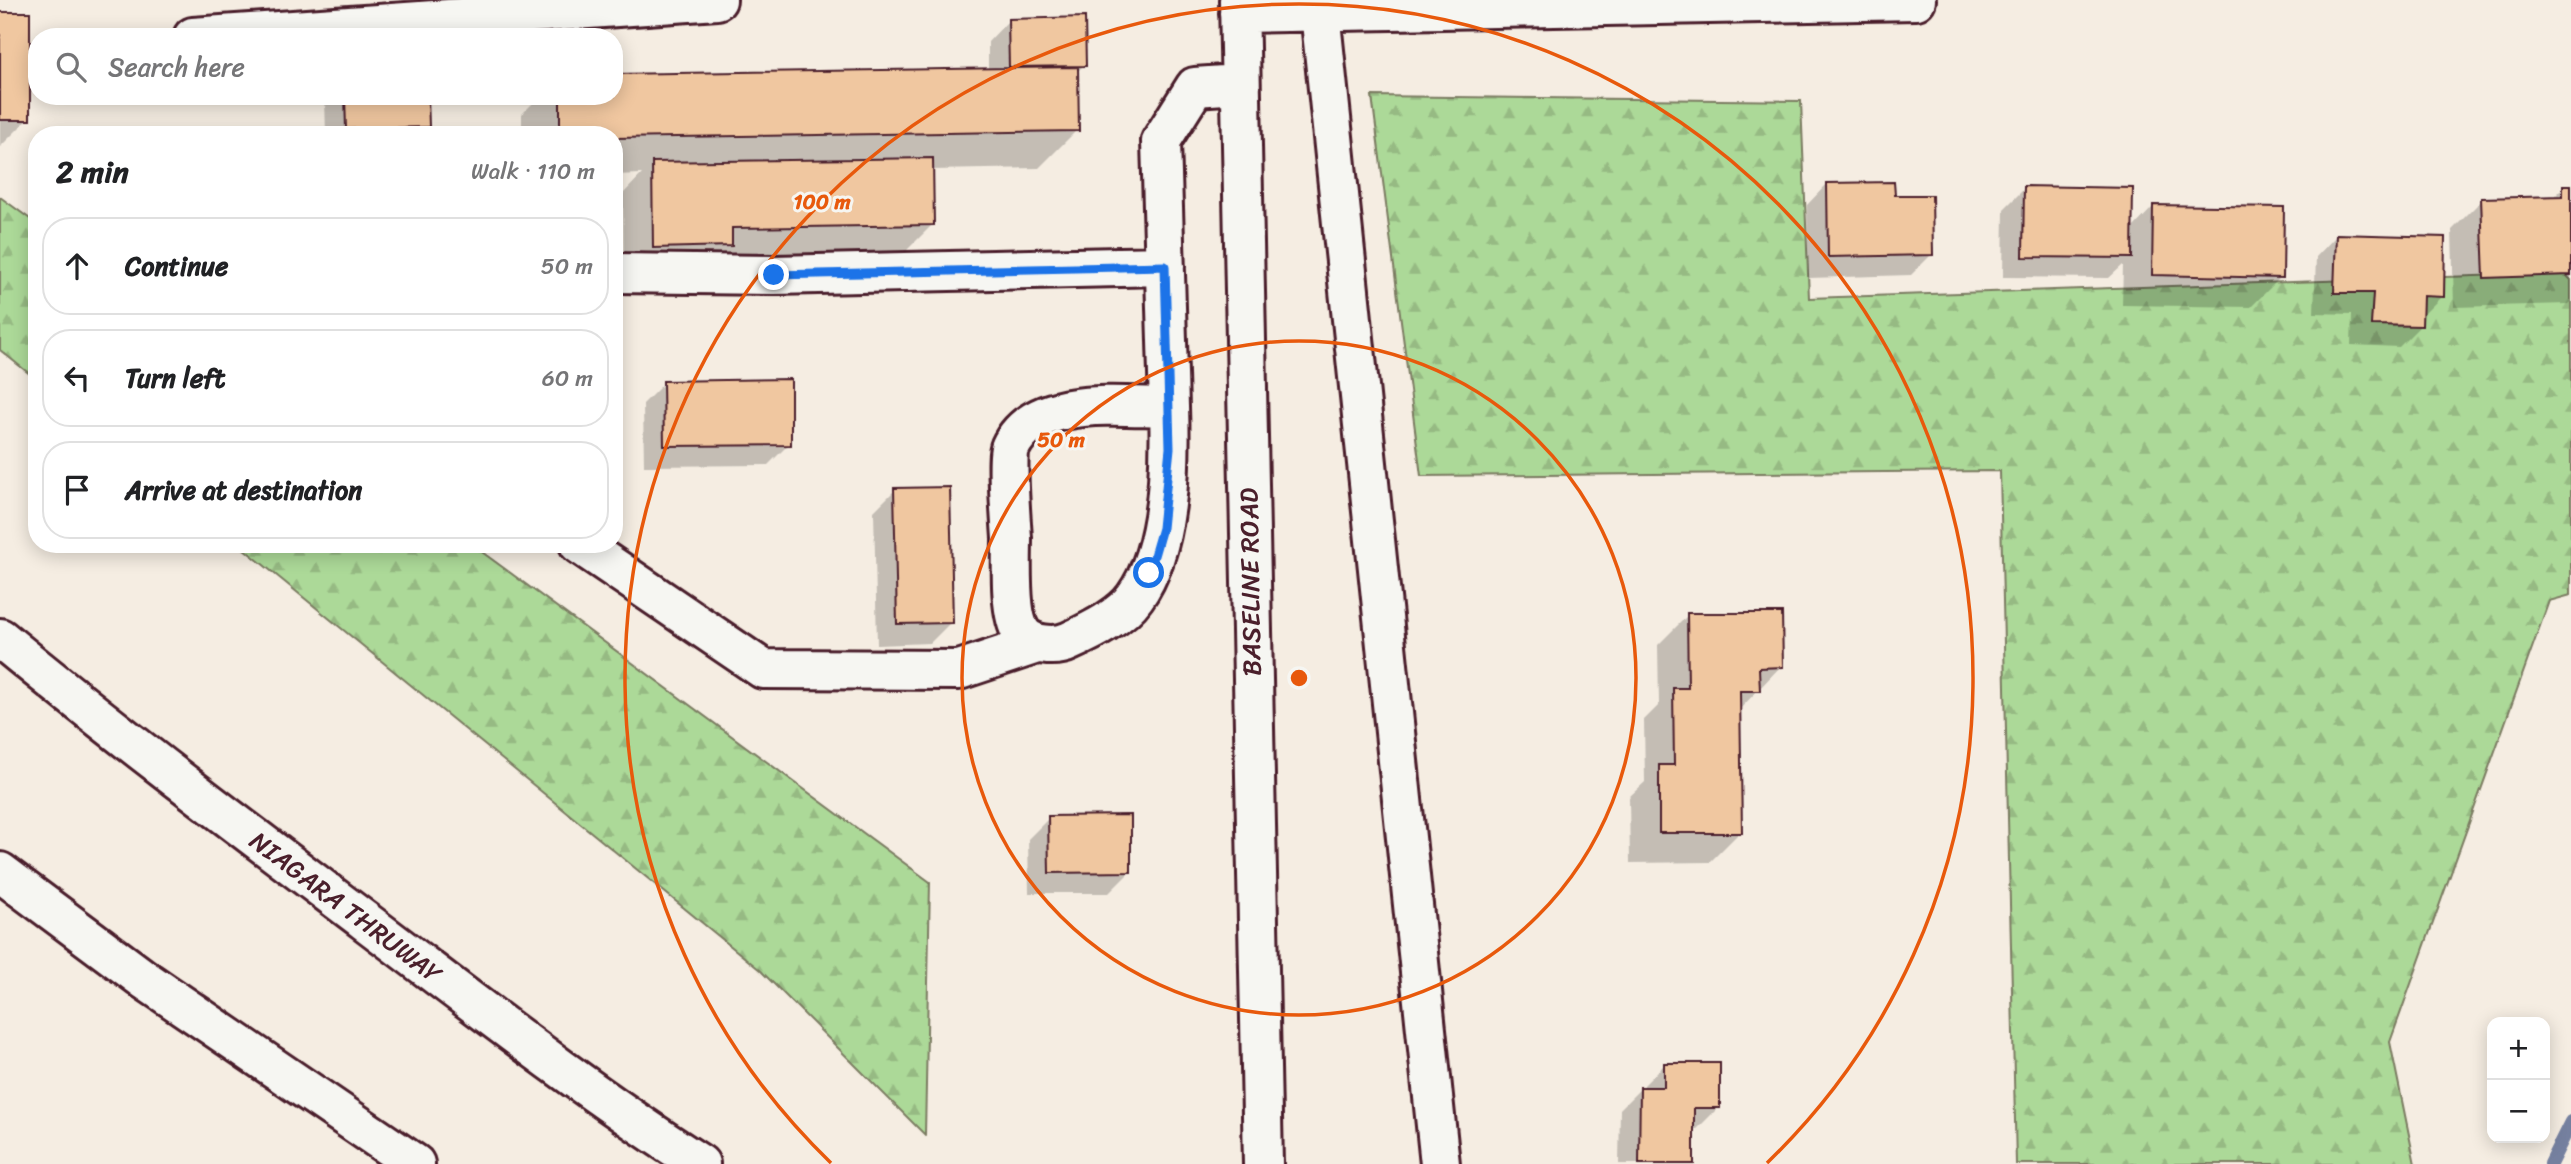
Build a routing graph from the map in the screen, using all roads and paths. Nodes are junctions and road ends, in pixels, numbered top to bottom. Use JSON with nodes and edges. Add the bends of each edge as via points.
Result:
{"nodes":[{"id":1,"x":717,"y":0,"type":"edge"},
{"id":2,"x":1916,"y":0,"type":"edge"},
{"id":3,"x":1239,"y":6,"type":"edge"},
{"id":4,"x":1320,"y":12,"type":"junction"},
{"id":5,"x":320,"y":28,"type":"edge"},
{"id":6,"x":1239,"y":84,"type":"junction"},
{"id":7,"x":1165,"y":266,"type":"junction"},
{"id":8,"x":623,"y":273,"type":"edge"},
{"id":9,"x":1169,"y":407,"type":"junction"},
{"id":10,"x":592,"y":553,"type":"edge"},
{"id":11,"x":0,"y":638,"type":"edge"},
{"id":12,"x":1037,"y":644,"type":"junction"},
{"id":13,"x":0,"y":872,"type":"edge"},
{"id":14,"x":415,"y":1164,"type":"edge"},
{"id":15,"x":700,"y":1164,"type":"edge"},
{"id":16,"x":1263,"y":1164,"type":"edge"},
{"id":17,"x":1440,"y":1164,"type":"edge"}],
"edges":[{"from":1,"to":5,"type":"main road"},
{"from":2,"to":4,"type":"main road"},
{"from":3,"to":4,"type":"main road"},
{"from":3,"to":6,"type":"main road","name":"BASELINE ROAD"},
{"from":4,"to":17,"type":"main road"},
{"from":6,"to":7,"type":"main road","via":[[1195,87],[1161,141]]},
{"from":6,"to":16,"type":"main road","name":"BASELINE ROAD"},
{"from":7,"to":8,"type":"main road","via":[[774,275]]},
{"from":7,"to":9,"type":"main road"},
{"from":9,"to":12,"type":"main road","via":[[1162,528],[1149,573],[1134,599],[1104,623],[1066,643]]},
{"from":9,"to":12,"type":"main road","via":[[1074,407],[1030,422],[1009,449],[1014,607],[1021,633]]},
{"from":10,"to":12,"type":"main road","via":[[762,669],[959,670]]},
{"from":11,"to":15,"type":"main road","name":"NIAGARA THRUWAY","via":[[84,708],[470,1000]]},
{"from":13,"to":14,"type":"main road","via":[[145,980]]}]}
